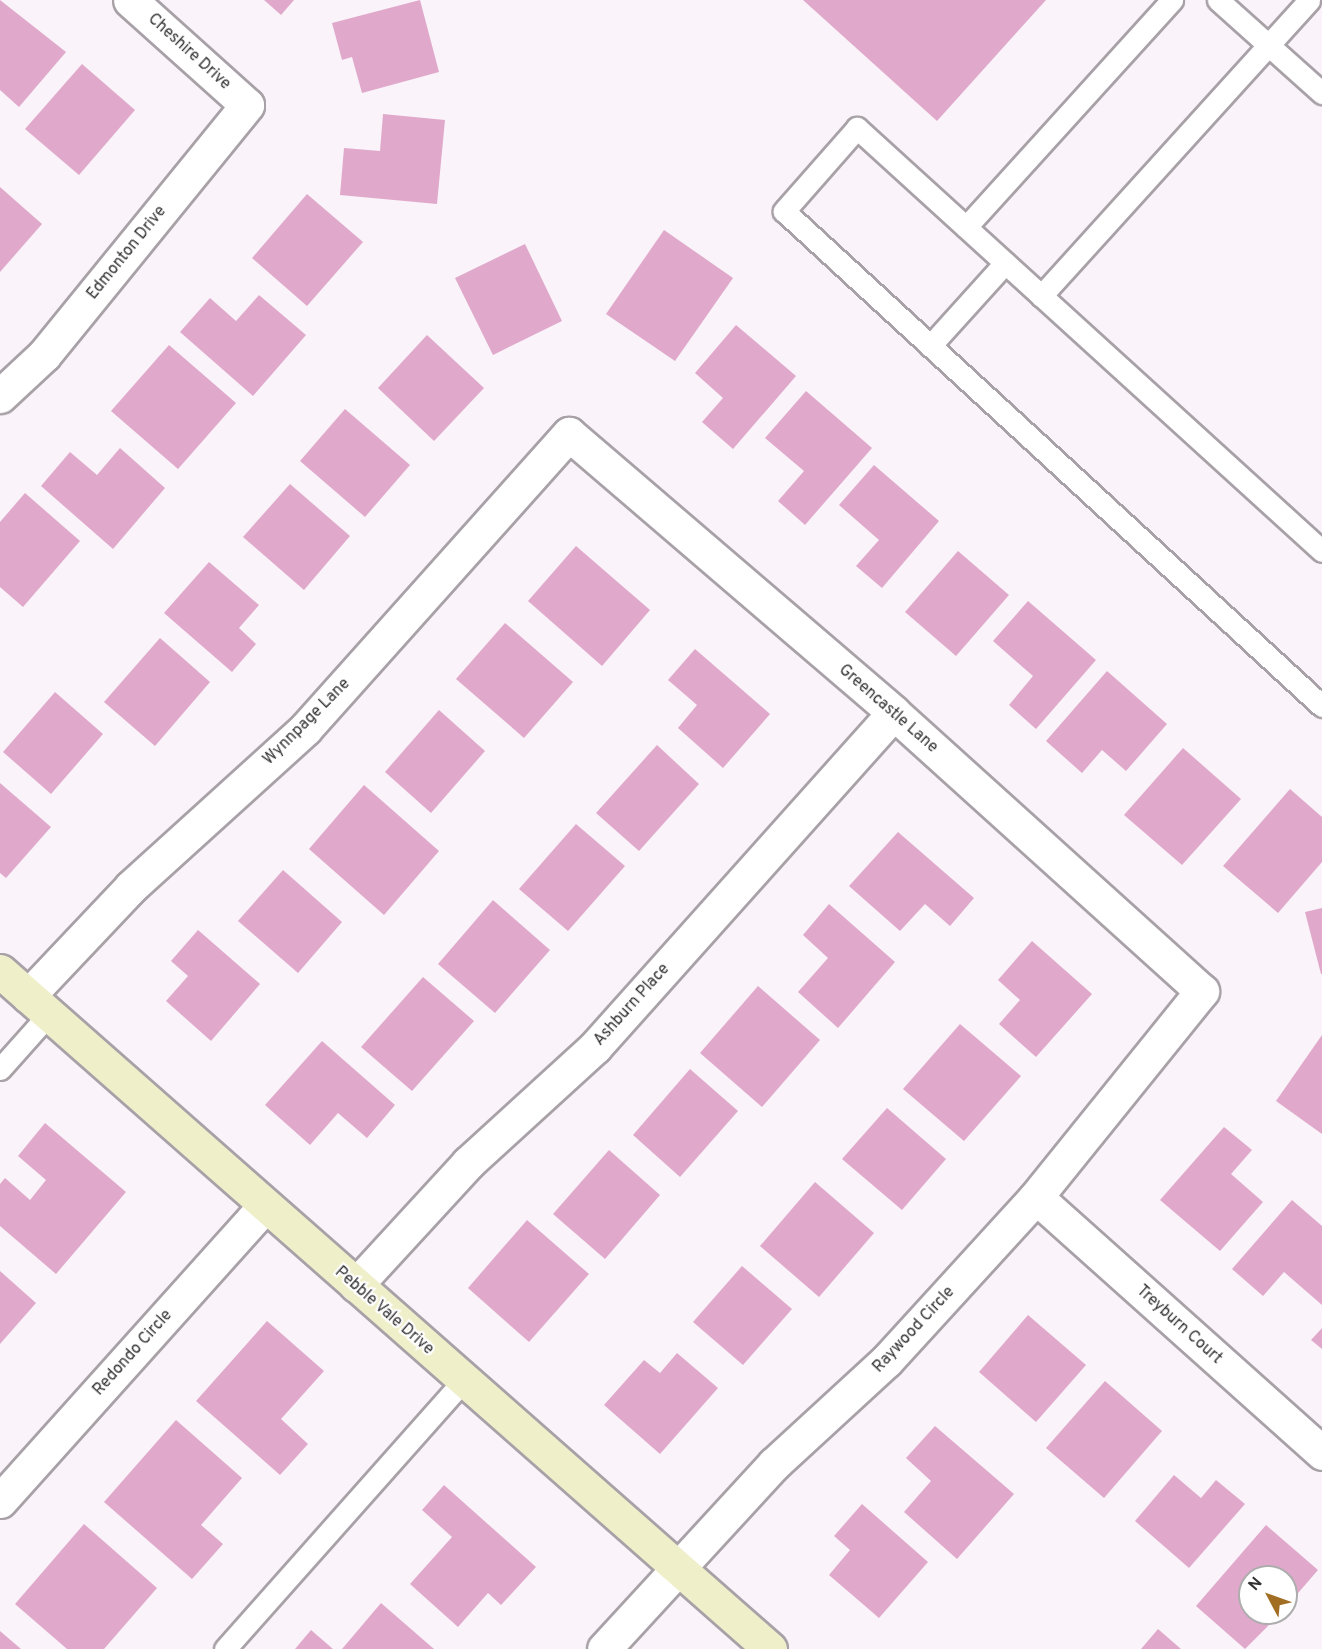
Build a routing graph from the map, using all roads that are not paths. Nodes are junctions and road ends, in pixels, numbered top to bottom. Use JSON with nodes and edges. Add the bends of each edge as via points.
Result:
{"nodes":[{"id":1,"x":130,"y":0,"type":"edge"},
{"id":2,"x":1172,"y":0,"type":"edge"},
{"id":3,"x":1218,"y":0,"type":"edge"},
{"id":4,"x":1309,"y":0,"type":"edge"},
{"id":5,"x":1269,"y":45,"type":"junction"},
{"id":6,"x":1322,"y":93,"type":"edge"},
{"id":7,"x":247,"y":105,"type":"joint"},
{"id":8,"x":966,"y":227,"type":"junction"},
{"id":9,"x":1005,"y":263,"type":"junction"},
{"id":10,"x":1041,"y":296,"type":"junction"},
{"id":11,"x":930,"y":346,"type":"junction"},
{"id":12,"x":0,"y":396,"type":"edge"},
{"id":13,"x":569,"y":434,"type":"joint"},
{"id":14,"x":1322,"y":551,"type":"edge"},
{"id":15,"x":1322,"y":706,"type":"edge"},
{"id":16,"x":894,"y":712,"type":"junction"},
{"id":17,"x":0,"y":971,"type":"edge"},
{"id":18,"x":1202,"y":991,"type":"joint"},
{"id":19,"x":39,"y":1005,"type":"junction"},
{"id":20,"x":0,"y":1069,"type":"edge"},
{"id":21,"x":1036,"y":1197,"type":"junction"},
{"id":22,"x":265,"y":1206,"type":"junction"},
{"id":23,"x":356,"y":1286,"type":"junction"},
{"id":24,"x":464,"y":1380,"type":"junction"},
{"id":25,"x":1322,"y":1453,"type":"edge"},
{"id":26,"x":0,"y":1501,"type":"edge"},
{"id":27,"x":676,"y":1568,"type":"junction"},
{"id":28,"x":225,"y":1649,"type":"edge"},
{"id":29,"x":604,"y":1649,"type":"edge"},
{"id":30,"x":770,"y":1649,"type":"edge"}],
"edges":[{"from":1,"to":7,"type":"street","name":"Cheshire Drive"},
{"from":2,"to":8,"type":"lane"},
{"from":3,"to":5,"type":"lane"},
{"from":4,"to":5,"type":"lane"},
{"from":5,"to":6,"type":"lane"},
{"from":5,"to":10,"type":"lane"},
{"from":7,"to":12,"type":"street","name":"Edmonton Drive","via":[[44,355]]},
{"from":8,"to":9,"type":"lane"},
{"from":8,"to":11,"type":"lane","via":[[857,128],[784,211]]},
{"from":9,"to":10,"type":"lane"},
{"from":9,"to":11,"type":"lane"},
{"from":10,"to":14,"type":"lane"},
{"from":11,"to":15,"type":"lane"},
{"from":13,"to":16,"type":"street","name":"Greencastle Lane"},
{"from":13,"to":19,"type":"street","name":"Wynnpage Lane","via":[[305,729],[130,887]]},
{"from":16,"to":18,"type":"street","name":"Greencastle Lane"},
{"from":16,"to":23,"type":"street","name":"Ashburn Place","via":[[595,1047],[468,1163]]},
{"from":17,"to":19,"type":"street","name":"Pebble Vale Drive"},
{"from":18,"to":21,"type":"street","name":"Raywood Circle"},
{"from":19,"to":20,"type":"lane"},
{"from":19,"to":22,"type":"street","name":"Pebble Vale Drive"},
{"from":21,"to":25,"type":"street","name":"Treyburn Court"},
{"from":21,"to":27,"type":"street","name":"Raywood Circle","via":[[886,1361],[774,1464]]},
{"from":22,"to":23,"type":"street","name":"Pebble Vale Drive"},
{"from":22,"to":26,"type":"street","name":"Redondo Circle"},
{"from":23,"to":24,"type":"street","name":"Pebble Vale Drive"},
{"from":24,"to":27,"type":"street","name":"Pebble Vale Drive"},
{"from":24,"to":28,"type":"lane"},
{"from":27,"to":29,"type":"street","name":"Raywood Circle"},
{"from":27,"to":30,"type":"street","name":"Pebble Vale Drive"}]}
